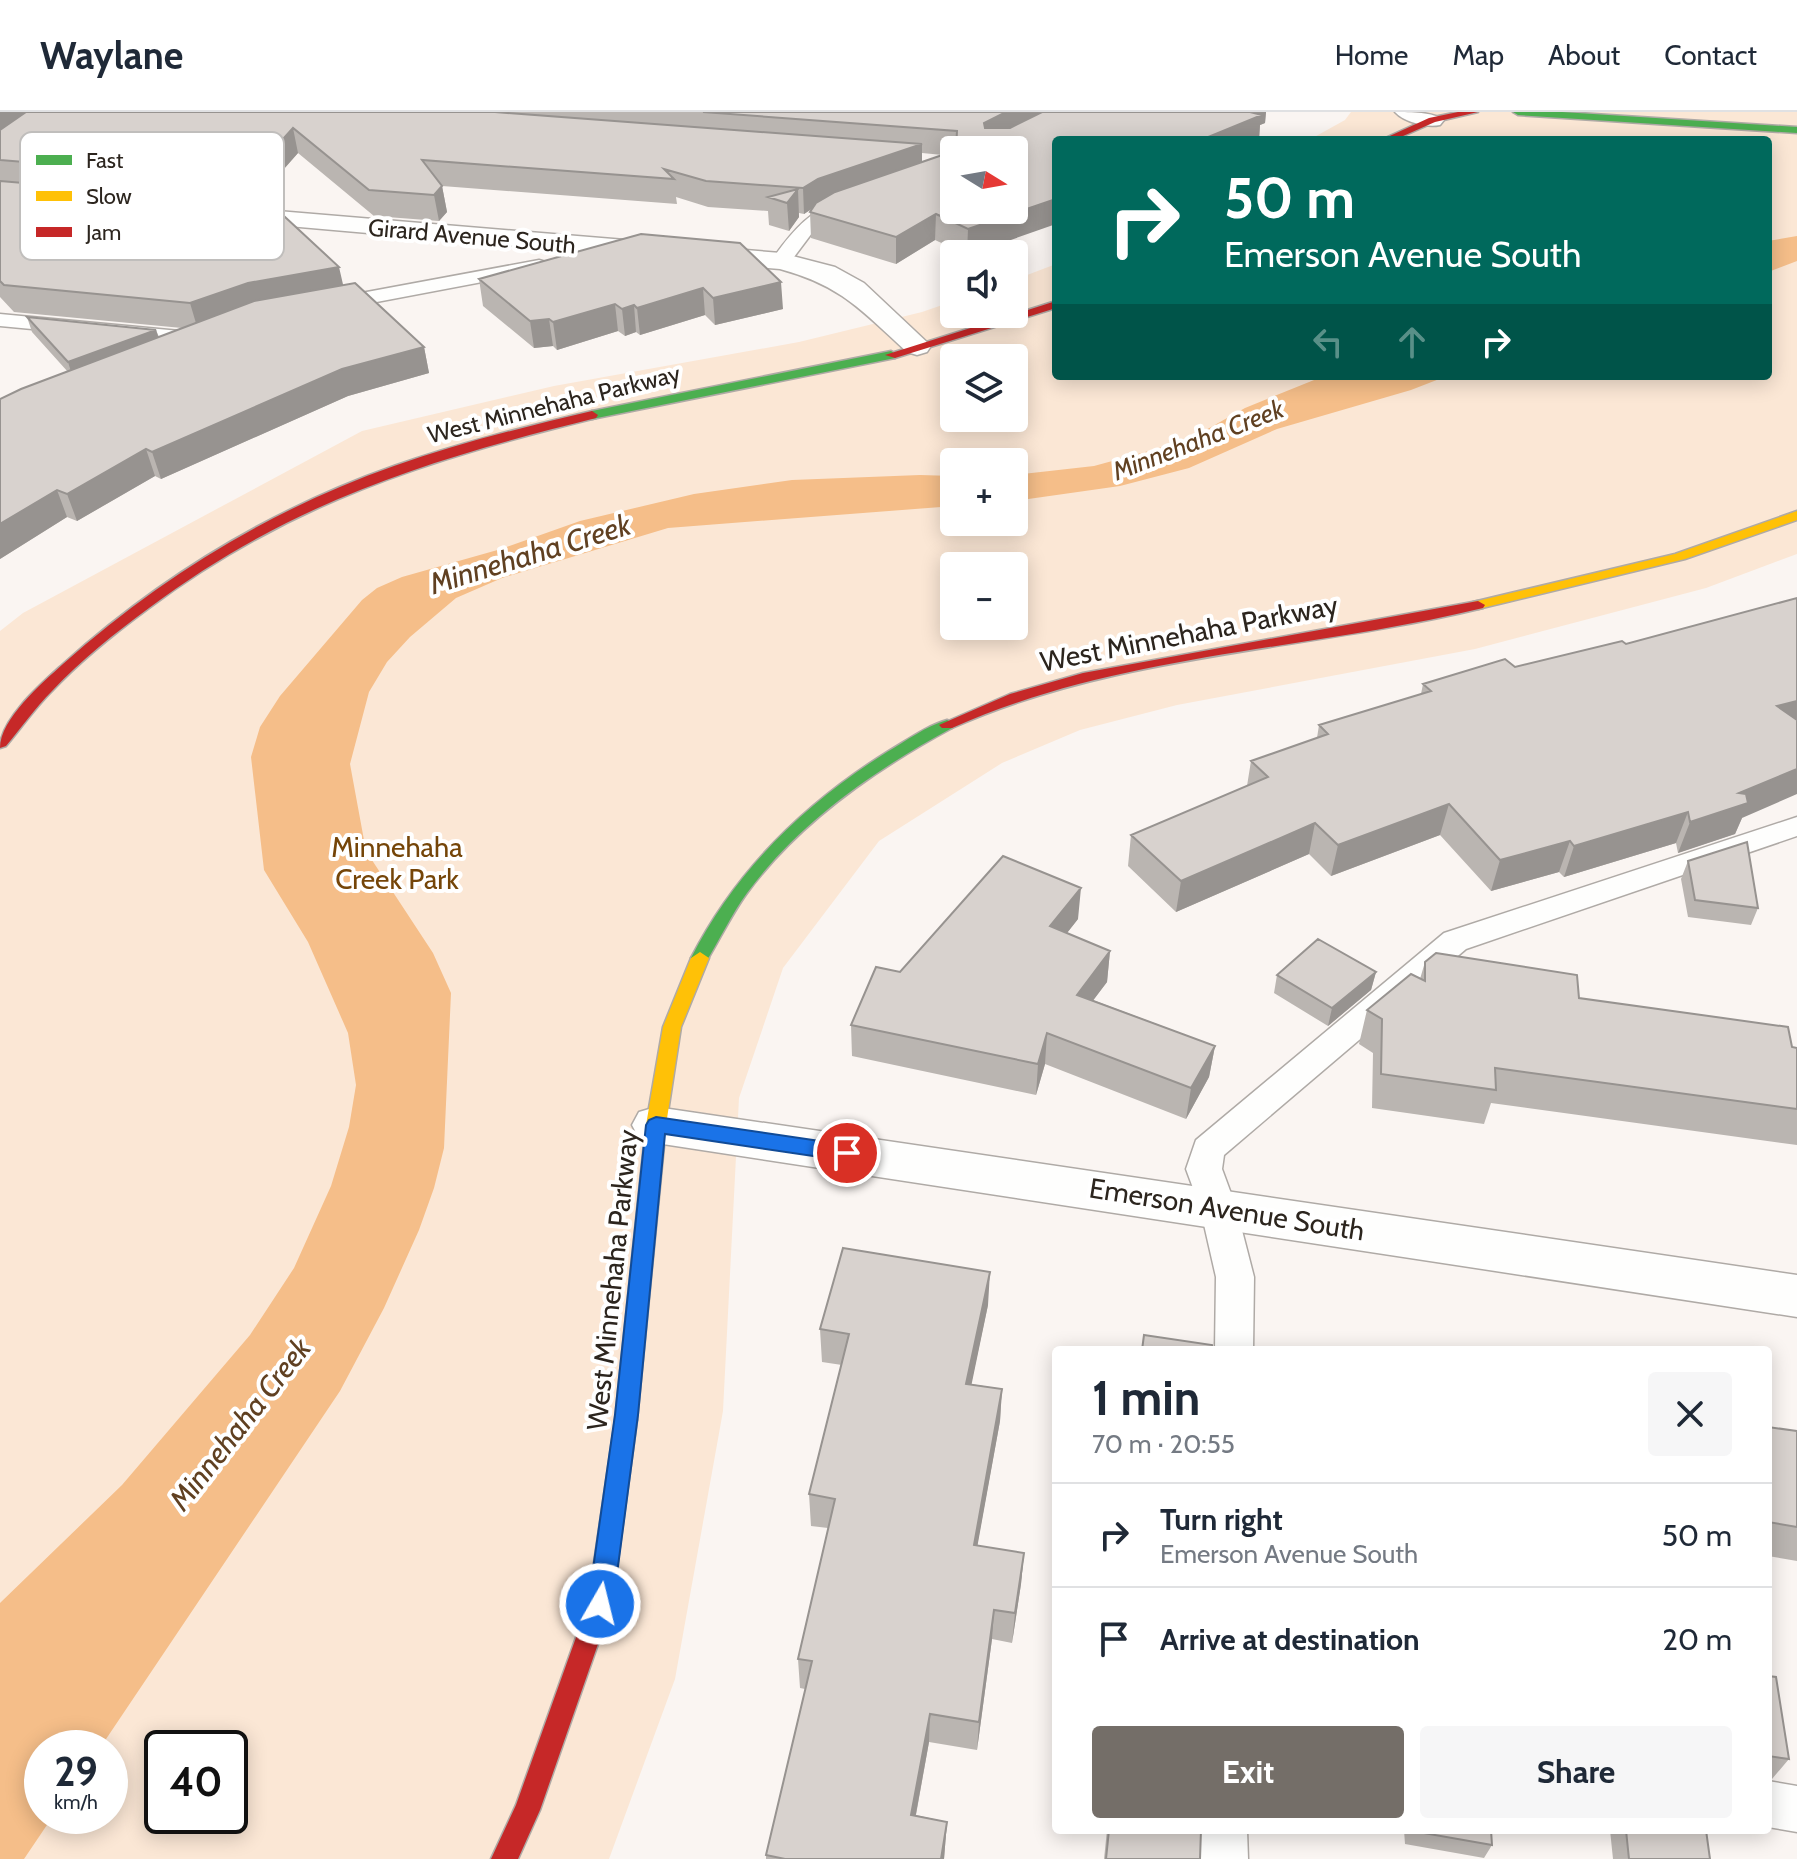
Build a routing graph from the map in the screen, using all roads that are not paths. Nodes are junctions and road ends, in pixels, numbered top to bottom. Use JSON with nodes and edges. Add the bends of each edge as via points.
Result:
{"nodes":[{"id":1,"x":1407,"y":112,"type":"edge"},
{"id":2,"x":1473,"y":112,"type":"edge"},
{"id":3,"x":1518,"y":112,"type":"edge"},
{"id":4,"x":1432,"y":120,"type":"junction"},
{"id":5,"x":1797,"y":130,"type":"edge"},
{"id":6,"x":1395,"y":136,"type":"edge"},
{"id":7,"x":869,"y":196,"type":"edge"},
{"id":8,"x":284,"y":220,"type":"edge"},
{"id":9,"x":629,"y":250,"type":"junction"},
{"id":10,"x":781,"y":261,"type":"junction"},
{"id":11,"x":1052,"y":305,"type":"edge"},
{"id":12,"x":302,"y":310,"type":"edge"},
{"id":13,"x":0,"y":320,"type":"edge"},
{"id":14,"x":917,"y":346,"type":"junction"},
{"id":15,"x":159,"y":355,"type":"edge"},
{"id":16,"x":1797,"y":515,"type":"edge"},
{"id":17,"x":0,"y":743,"type":"edge"},
{"id":18,"x":1797,"y":826,"type":"edge"},
{"id":19,"x":656,"y":1125,"type":"junction"},
{"id":20,"x":1218,"y":1207,"type":"junction"},
{"id":21,"x":1797,"y":1296,"type":"edge"},
{"id":22,"x":1234,"y":1346,"type":"edge"},
{"id":23,"x":1772,"y":1805,"type":"edge"},
{"id":24,"x":1797,"y":1809,"type":"edge"},
{"id":25,"x":1224,"y":1834,"type":"edge"},
{"id":26,"x":504,"y":1859,"type":"edge"},
{"id":27,"x":1224,"y":1859,"type":"edge"}],
"edges":[{"from":1,"to":4,"type":"street"},
{"from":2,"to":4,"type":"street"},
{"from":3,"to":5,"type":"street"},
{"from":4,"to":6,"type":"street"},
{"from":7,"to":10,"type":"lane","via":[[808,223]]},
{"from":8,"to":9,"type":"street","name":"Girard Avenue South"},
{"from":9,"to":10,"type":"street","name":"Girard Avenue South"},
{"from":9,"to":12,"type":"lane"},
{"from":10,"to":14,"type":"street","name":"Girard Avenue South","via":[[825,273],[854,289]]},
{"from":11,"to":14,"type":"street","name":"West Minnehaha Parkway"},
{"from":13,"to":15,"type":"lane","via":[[208,336]]},
{"from":14,"to":17,"type":"street","name":"West Minnehaha Parkway","via":[[876,359],[549,425],[370,479],[285,518],[171,585],[53,681]]},
{"from":16,"to":19,"type":"street","name":"West Minnehaha Parkway","via":[[1758,532],[1589,580],[1395,624],[1085,675],[992,703],[906,745],[830,798],[763,862],[709,935],[672,1027]]},
{"from":18,"to":20,"type":"lane","via":[[1455,941],[1208,1149],[1204,1169]]},
{"from":19,"to":20,"type":"street","name":"Emerson Avenue South"},
{"from":19,"to":26,"type":"street","name":"West Minnehaha Parkway","via":[[627,1415],[600,1604],[527,1810]]},
{"from":20,"to":21,"type":"street","name":"Emerson Avenue South"},
{"from":20,"to":22,"type":"lane","via":[[1235,1277]]},
{"from":23,"to":24,"type":"lane"},
{"from":25,"to":27,"type":"lane"}]}
